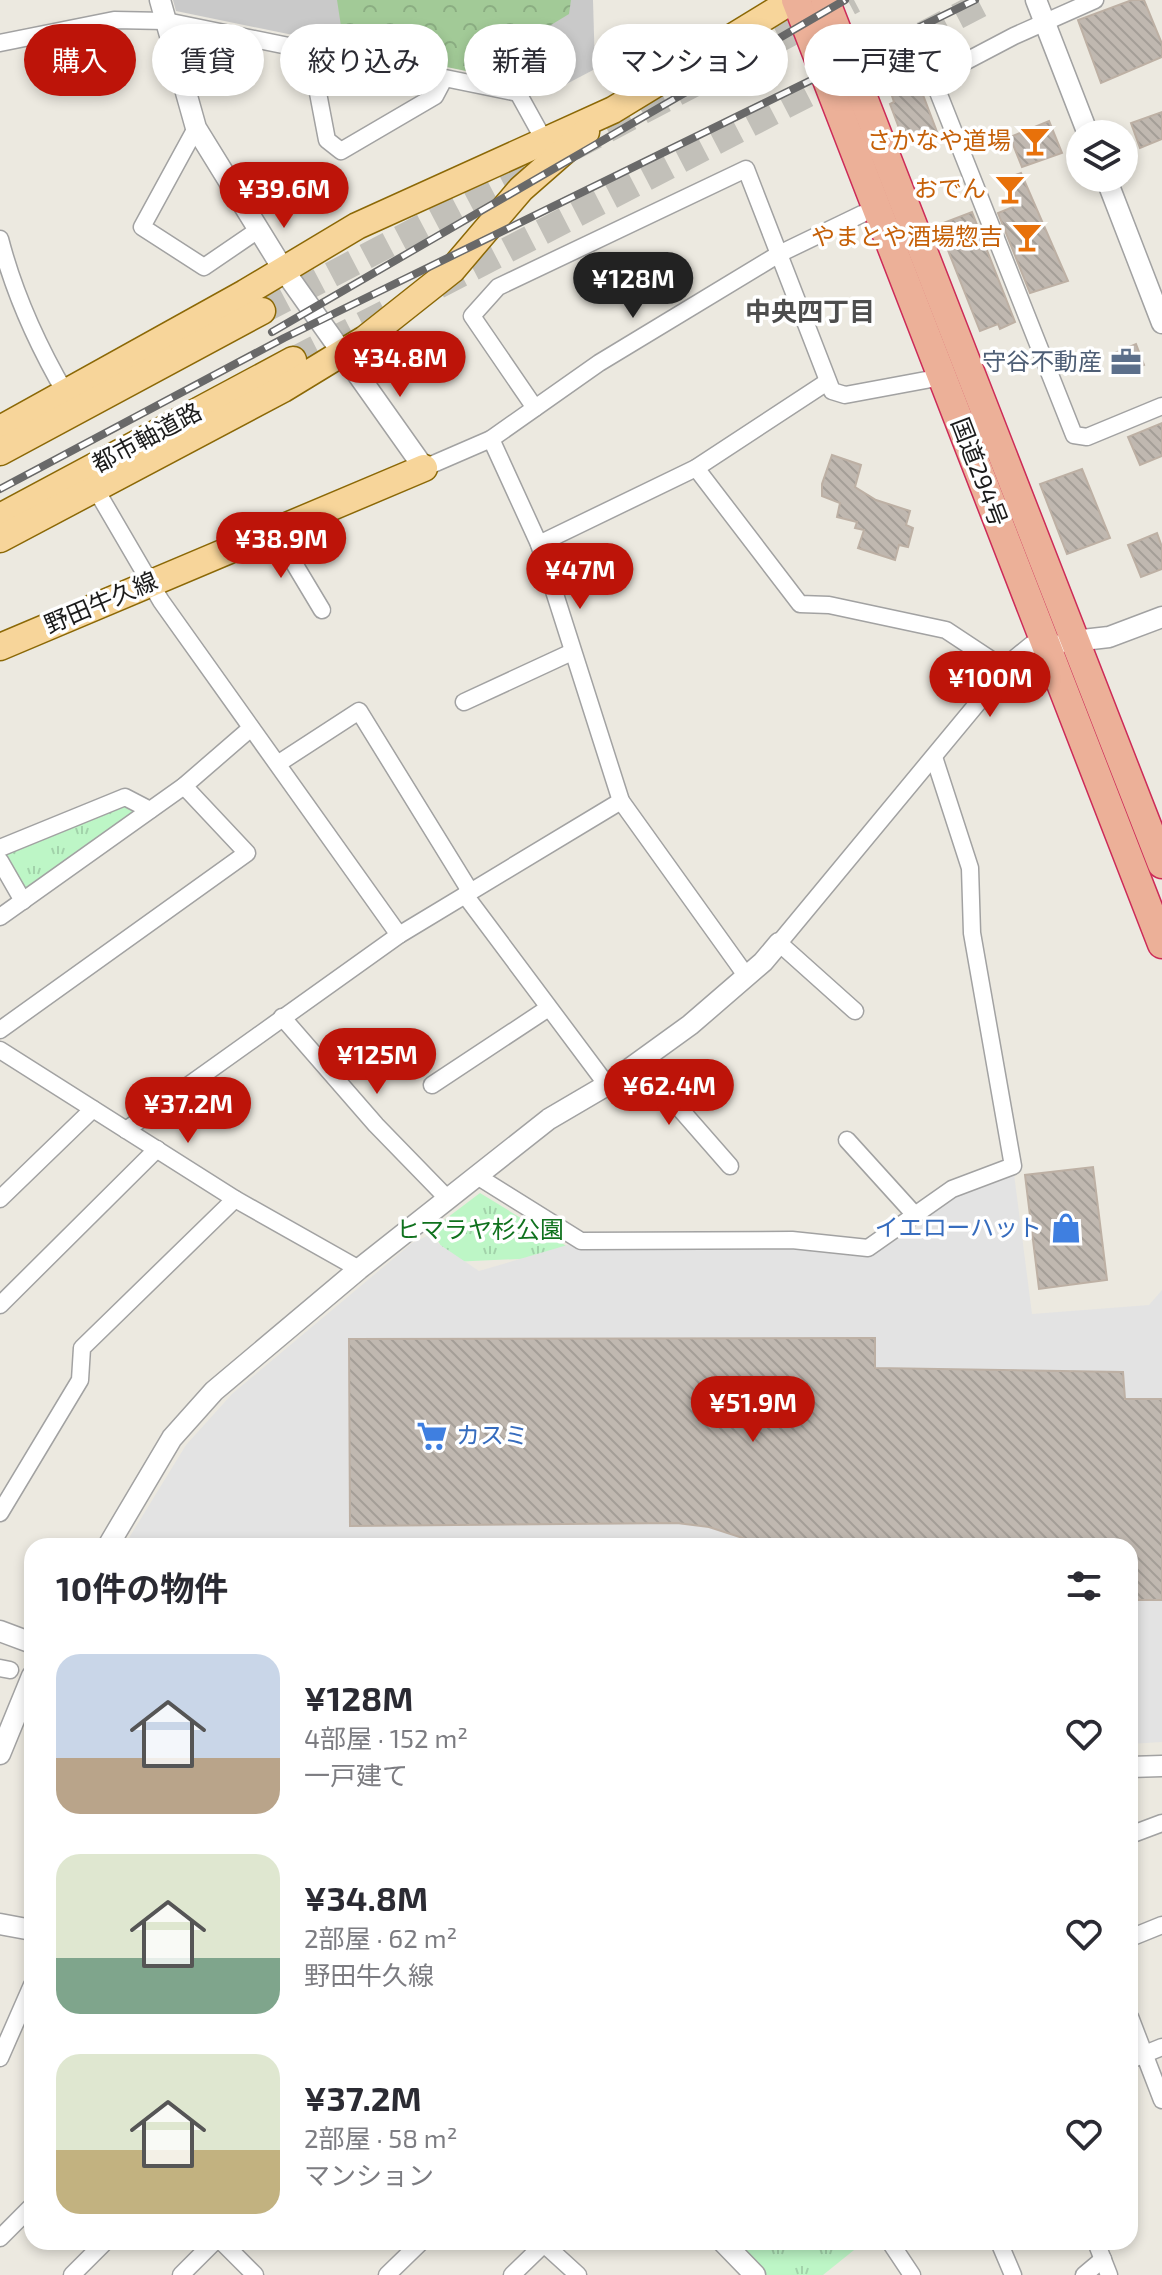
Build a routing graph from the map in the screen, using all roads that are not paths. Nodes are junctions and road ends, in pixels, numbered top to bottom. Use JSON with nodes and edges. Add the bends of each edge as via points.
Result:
{"nodes":[{"id":1,"x":160,"y":0,"type":"edge"},
{"id":2,"x":795,"y":0,"type":"edge"},
{"id":3,"x":825,"y":0,"type":"edge"},
{"id":4,"x":1036,"y":0,"type":"edge"},
{"id":5,"x":1095,"y":0,"type":"edge"},
{"id":6,"x":166,"y":21,"type":"junction"},
{"id":7,"x":1045,"y":21,"type":"junction"},
{"id":8,"x":0,"y":43,"type":"edge"},
{"id":9,"x":280,"y":45,"type":"edge"},
{"id":10,"x":448,"y":80,"type":"edge"},
{"id":11,"x":319,"y":96,"type":"edge"},
{"id":12,"x":435,"y":96,"type":"edge"},
{"id":13,"x":613,"y":110,"type":"junction"},
{"id":14,"x":1083,"y":120,"type":"edge"},
{"id":15,"x":196,"y":128,"type":"junction"},
{"id":16,"x":544,"y":140,"type":"junction"},
{"id":17,"x":1111,"y":192,"type":"edge"},
{"id":18,"x":862,"y":214,"type":"dead end"},
{"id":19,"x":258,"y":230,"type":"junction"},
{"id":20,"x":0,"y":239,"type":"edge"},
{"id":21,"x":779,"y":254,"type":"junction"},
{"id":22,"x":283,"y":269,"type":"junction"},
{"id":23,"x":262,"y":311,"type":"tunnel mouth"},
{"id":24,"x":1162,"y":323,"type":"edge"},
{"id":25,"x":342,"y":354,"type":"junction"},
{"id":26,"x":293,"y":360,"type":"tunnel mouth"},
{"id":27,"x":942,"y":377,"type":"junction"},
{"id":28,"x":827,"y":382,"type":"junction"},
{"id":29,"x":66,"y":394,"type":"junction"},
{"id":30,"x":1162,"y":406,"type":"edge"},
{"id":31,"x":535,"y":408,"type":"junction"},
{"id":32,"x":0,"y":429,"type":"edge"},
{"id":33,"x":491,"y":439,"type":"junction"},
{"id":34,"x":0,"y":452,"type":"edge"},
{"id":35,"x":424,"y":468,"type":"junction"},
{"id":36,"x":696,"y":468,"type":"junction"},
{"id":37,"x":95,"y":488,"type":"junction"},
{"id":38,"x":0,"y":517,"type":"edge"},
{"id":39,"x":274,"y":530,"type":"junction"},
{"id":40,"x":0,"y":539,"type":"edge"},
{"id":41,"x":539,"y":544,"type":"junction"},
{"id":42,"x":153,"y":581,"type":"junction"},
{"id":43,"x":322,"y":610,"type":"dead end"},
{"id":44,"x":1162,"y":617,"type":"edge"},
{"id":45,"x":1077,"y":641,"type":"junction"},
{"id":46,"x":1045,"y":643,"type":"junction"},
{"id":47,"x":0,"y":647,"type":"edge"},
{"id":48,"x":572,"y":652,"type":"junction"},
{"id":49,"x":1005,"y":669,"type":"junction"},
{"id":50,"x":464,"y":702,"type":"dead end"},
{"id":51,"x":251,"y":728,"type":"junction"},
{"id":52,"x":934,"y":757,"type":"junction"},
{"id":53,"x":279,"y":763,"type":"junction"},
{"id":54,"x":184,"y":786,"type":"junction"},
{"id":55,"x":621,"y":801,"type":"junction"},
{"id":56,"x":150,"y":810,"type":"junction"},
{"id":57,"x":0,"y":848,"type":"edge"},
{"id":58,"x":0,"y":861,"type":"edge"},
{"id":59,"x":1162,"y":864,"type":"edge"},
{"id":60,"x":468,"y":893,"type":"junction"},
{"id":61,"x":23,"y":901,"type":"junction"},
{"id":62,"x":0,"y":917,"type":"edge"},
{"id":63,"x":399,"y":935,"type":"junction"},
{"id":64,"x":779,"y":943,"type":"junction"},
{"id":65,"x":1162,"y":944,"type":"edge"},
{"id":66,"x":745,"y":974,"type":"junction"},
{"id":67,"x":547,"y":1009,"type":"junction"},
{"id":68,"x":855,"y":1011,"type":"dead end"},
{"id":69,"x":282,"y":1017,"type":"junction"},
{"id":70,"x":0,"y":1030,"type":"edge"},
{"id":71,"x":0,"y":1050,"type":"edge"},
{"id":72,"x":639,"y":1062,"type":"junction"},
{"id":73,"x":432,"y":1085,"type":"dead end"},
{"id":74,"x":607,"y":1085,"type":"junction"},
{"id":75,"x":93,"y":1109,"type":"junction"},
{"id":76,"x":126,"y":1130,"type":"junction"},
{"id":77,"x":847,"y":1140,"type":"dead end"},
{"id":78,"x":157,"y":1149,"type":"junction"},
{"id":79,"x":730,"y":1166,"type":"dead end"},
{"id":80,"x":477,"y":1176,"type":"junction"},
{"id":81,"x":0,"y":1199,"type":"edge"},
{"id":82,"x":235,"y":1199,"type":"junction"},
{"id":83,"x":448,"y":1199,"type":"junction"},
{"id":84,"x":915,"y":1215,"type":"junction"},
{"id":85,"x":359,"y":1269,"type":"junction"},
{"id":86,"x":0,"y":1305,"type":"edge"},
{"id":87,"x":0,"y":1513,"type":"edge"},
{"id":88,"x":113,"y":1538,"type":"edge"},
{"id":89,"x":0,"y":1631,"type":"edge"},
{"id":90,"x":24,"y":1640,"type":"edge"},
{"id":91,"x":24,"y":1696,"type":"edge"},
{"id":92,"x":0,"y":1754,"type":"edge"},
{"id":93,"x":1162,"y":1766,"type":"edge"},
{"id":94,"x":1138,"y":1767,"type":"edge"},
{"id":95,"x":1162,"y":1823,"type":"edge"},
{"id":96,"x":1138,"y":1832,"type":"edge"},
{"id":97,"x":0,"y":1924,"type":"edge"},
{"id":98,"x":1162,"y":1925,"type":"edge"},
{"id":99,"x":24,"y":1928,"type":"edge"},
{"id":100,"x":1138,"y":1935,"type":"edge"},
{"id":101,"x":24,"y":2003,"type":"edge"},
{"id":102,"x":1162,"y":2047,"type":"edge"},
{"id":103,"x":1138,"y":2057,"type":"edge"},
{"id":104,"x":0,"y":2058,"type":"edge"},
{"id":105,"x":1138,"y":2059,"type":"edge"},
{"id":106,"x":1162,"y":2100,"type":"edge"},
{"id":107,"x":24,"y":2214,"type":"edge"},
{"id":108,"x":0,"y":2238,"type":"edge"},
{"id":109,"x":97,"y":2250,"type":"edge"},
{"id":110,"x":206,"y":2250,"type":"edge"},
{"id":111,"x":230,"y":2250,"type":"edge"},
{"id":112,"x":413,"y":2250,"type":"edge"},
{"id":113,"x":538,"y":2250,"type":"edge"},
{"id":114,"x":551,"y":2250,"type":"edge"},
{"id":115,"x":731,"y":2250,"type":"edge"},
{"id":116,"x":895,"y":2250,"type":"edge"},
{"id":117,"x":1002,"y":2250,"type":"edge"},
{"id":118,"x":1106,"y":2267,"type":"edge"},
{"id":119,"x":72,"y":2275,"type":"edge"},
{"id":120,"x":181,"y":2275,"type":"edge"},
{"id":121,"x":255,"y":2275,"type":"edge"},
{"id":122,"x":387,"y":2275,"type":"edge"},
{"id":123,"x":512,"y":2275,"type":"edge"},
{"id":124,"x":578,"y":2275,"type":"edge"},
{"id":125,"x":755,"y":2275,"type":"edge"},
{"id":126,"x":912,"y":2275,"type":"edge"},
{"id":127,"x":1013,"y":2275,"type":"edge"},
{"id":128,"x":1084,"y":2275,"type":"edge"}],
"edges":[{"from":1,"to":6,"type":"street"},
{"from":2,"to":13,"type":"main road"},
{"from":2,"to":27,"type":"highway","name":"国道294号"},
{"from":3,"to":45,"type":"highway","name":"国道294号"},
{"from":4,"to":7,"type":"street"},
{"from":5,"to":7,"type":"street"},
{"from":6,"to":8,"type":"street","via":[[114,20]]},
{"from":6,"to":9,"type":"street"},
{"from":6,"to":15,"type":"street"},
{"from":7,"to":14,"type":"street"},
{"from":7,"to":30,"type":"street","via":[[936,77],[938,92],[1074,435],[1087,437]]},
{"from":10,"to":16,"type":"street","via":[[518,93]]},
{"from":11,"to":12,"type":"street","via":[[327,140],[341,151]]},
{"from":13,"to":16,"type":"main road"},
{"from":13,"to":25,"type":"main road","via":[[521,189],[443,277]]},
{"from":15,"to":19,"type":"street"},
{"from":15,"to":19,"type":"street","via":[[142,227],[204,267]]},
{"from":16,"to":22,"type":"main road","via":[[368,220]]},
{"from":17,"to":24,"type":"street"},
{"from":18,"to":21,"type":"street"},
{"from":19,"to":22,"type":"street"},
{"from":20,"to":29,"type":"street","via":[[9,272]]},
{"from":21,"to":28,"type":"street"},
{"from":21,"to":31,"type":"street"},
{"from":21,"to":31,"type":"street","via":[[746,169],[498,287],[472,316]]},
{"from":22,"to":25,"type":"street"},
{"from":22,"to":29,"type":"main road"},
{"from":23,"to":34,"type":"main road"},
{"from":25,"to":35,"type":"street"},
{"from":25,"to":37,"type":"main road"},
{"from":26,"to":38,"type":"main road","name":"都市軸道路"},
{"from":27,"to":28,"type":"street","via":[[845,395],[832,391]]},
{"from":27,"to":46,"type":"highway","name":"国道294号"},
{"from":28,"to":36,"type":"street"},
{"from":29,"to":32,"type":"main road"},
{"from":31,"to":33,"type":"street"},
{"from":33,"to":35,"type":"street"},
{"from":33,"to":41,"type":"street"},
{"from":35,"to":39,"type":"main road","name":"野田牛久線"},
{"from":36,"to":41,"type":"street"},
{"from":36,"to":49,"type":"street","via":[[800,604],[829,605],[946,630]]},
{"from":37,"to":40,"type":"main road"},
{"from":37,"to":42,"type":"street"},
{"from":39,"to":42,"type":"main road","name":"野田牛久線"},
{"from":39,"to":43,"type":"street"},
{"from":41,"to":48,"type":"street"},
{"from":42,"to":47,"type":"main road","name":"野田牛久線"},
{"from":42,"to":51,"type":"street","via":[[161,601]]},
{"from":44,"to":45,"type":"street","via":[[1109,637]]},
{"from":45,"to":46,"type":"street"},
{"from":45,"to":59,"type":"highway","name":"国道294号"},
{"from":46,"to":49,"type":"street","via":[[1031,645]]},
{"from":46,"to":65,"type":"highway","name":"国道294号"},
{"from":48,"to":50,"type":"street"},
{"from":48,"to":55,"type":"street"},
{"from":49,"to":52,"type":"street"},
{"from":51,"to":53,"type":"street"},
{"from":51,"to":54,"type":"street"},
{"from":52,"to":64,"type":"street"},
{"from":52,"to":84,"type":"street","via":[[970,868],[972,933],[1013,1166],[952,1189]]},
{"from":53,"to":60,"type":"street","via":[[359,711]]},
{"from":53,"to":63,"type":"street"},
{"from":54,"to":56,"type":"street"},
{"from":54,"to":70,"type":"street","via":[[247,853]]},
{"from":55,"to":60,"type":"street"},
{"from":55,"to":66,"type":"street"},
{"from":56,"to":57,"type":"street","via":[[125,797]]},
{"from":56,"to":61,"type":"street"},
{"from":58,"to":61,"type":"street"},
{"from":60,"to":63,"type":"street"},
{"from":60,"to":67,"type":"street"},
{"from":61,"to":62,"type":"street"},
{"from":63,"to":69,"type":"street"},
{"from":64,"to":66,"type":"street"},
{"from":64,"to":68,"type":"street"},
{"from":66,"to":72,"type":"street","via":[[690,1025]]},
{"from":67,"to":73,"type":"street"},
{"from":67,"to":74,"type":"street"},
{"from":69,"to":76,"type":"street"},
{"from":69,"to":83,"type":"street"},
{"from":71,"to":75,"type":"street"},
{"from":72,"to":74,"type":"street"},
{"from":72,"to":79,"type":"street"},
{"from":74,"to":80,"type":"street","via":[[549,1119]]},
{"from":75,"to":76,"type":"street"},
{"from":75,"to":81,"type":"street"},
{"from":76,"to":78,"type":"street"},
{"from":77,"to":84,"type":"street"},
{"from":78,"to":82,"type":"street"},
{"from":78,"to":86,"type":"street"},
{"from":80,"to":83,"type":"street"},
{"from":80,"to":84,"type":"street","via":[[581,1241],[792,1240],[868,1248]]},
{"from":82,"to":85,"type":"street"},
{"from":82,"to":87,"type":"street","via":[[82,1348],[80,1380]]},
{"from":83,"to":85,"type":"street"},
{"from":85,"to":88,"type":"street","via":[[214,1391],[172,1438]]},
{"from":89,"to":90,"type":"street"},
{"from":91,"to":92,"type":"street"},
{"from":93,"to":94,"type":"street"},
{"from":95,"to":96,"type":"street"},
{"from":97,"to":99,"type":"street"},
{"from":98,"to":100,"type":"street"},
{"from":101,"to":104,"type":"street"},
{"from":102,"to":103,"type":"street"},
{"from":105,"to":106,"type":"street"},
{"from":107,"to":108,"type":"street"},
{"from":109,"to":119,"type":"street"},
{"from":110,"to":120,"type":"street"},
{"from":111,"to":121,"type":"street"},
{"from":112,"to":122,"type":"street"},
{"from":113,"to":123,"type":"street"},
{"from":114,"to":124,"type":"street"},
{"from":115,"to":125,"type":"street"},
{"from":116,"to":126,"type":"street"},
{"from":117,"to":127,"type":"street"},
{"from":118,"to":128,"type":"street"}]}
